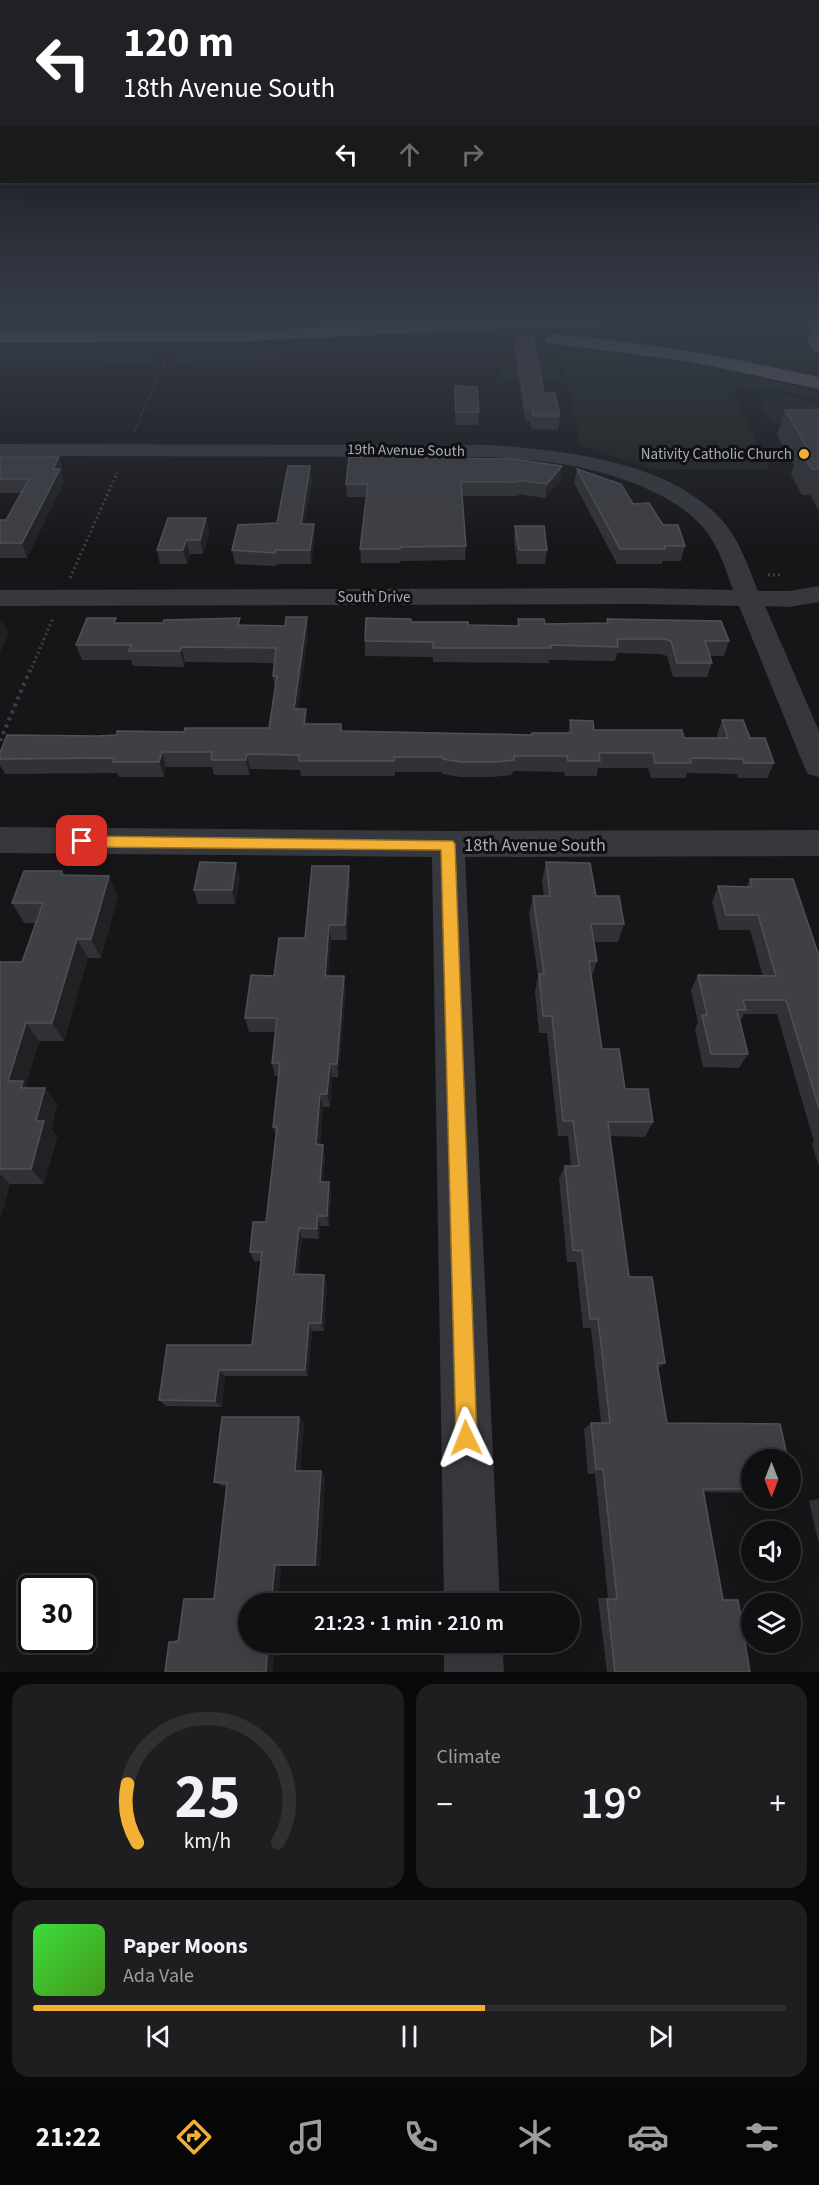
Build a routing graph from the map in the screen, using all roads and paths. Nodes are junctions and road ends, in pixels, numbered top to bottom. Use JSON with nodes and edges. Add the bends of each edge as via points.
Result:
{"nodes":[{"id":1,"x":149,"y":397,"type":"edge"},
{"id":2,"x":0,"y":450,"type":"edge"},
{"id":3,"x":127,"y":450,"type":"junction"},
{"id":4,"x":61,"y":597,"type":"junction"},
{"id":5,"x":0,"y":598,"type":"edge"},
{"id":6,"x":749,"y":598,"type":"junction"},
{"id":7,"x":817,"y":598,"type":"edge"},
{"id":8,"x":0,"y":741,"type":"edge"},
{"id":9,"x":819,"y":766,"type":"edge"},
{"id":10,"x":0,"y":840,"type":"edge"},
{"id":11,"x":819,"y":843,"type":"edge"},
{"id":12,"x":448,"y":844,"type":"junction"},
{"id":13,"x":472,"y":1593,"type":"edge"},
{"id":14,"x":473,"y":1653,"type":"edge"},
{"id":15,"x":474,"y":1672,"type":"edge"}],
"edges":[{"from":1,"to":3,"type":"path"},
{"from":2,"to":3,"type":"street","name":"19th Avenue South"},
{"from":3,"to":4,"type":"path"},
{"from":3,"to":6,"type":"street","name":"19th Avenue South","via":[[493,451],[561,457],[597,466],[680,498],[713,524],[734,557]]},
{"from":4,"to":5,"type":"street","name":"South Drive"},
{"from":4,"to":6,"type":"street","name":"South Drive"},
{"from":4,"to":8,"type":"path"},
{"from":6,"to":7,"type":"street","name":"South Drive"},
{"from":6,"to":9,"type":"street","name":"19th Avenue South"},
{"from":10,"to":12,"type":"street","name":"18th Avenue South"},
{"from":11,"to":12,"type":"street","name":"18th Avenue South"},
{"from":12,"to":13,"type":"street"},
{"from":14,"to":15,"type":"street"}]}
